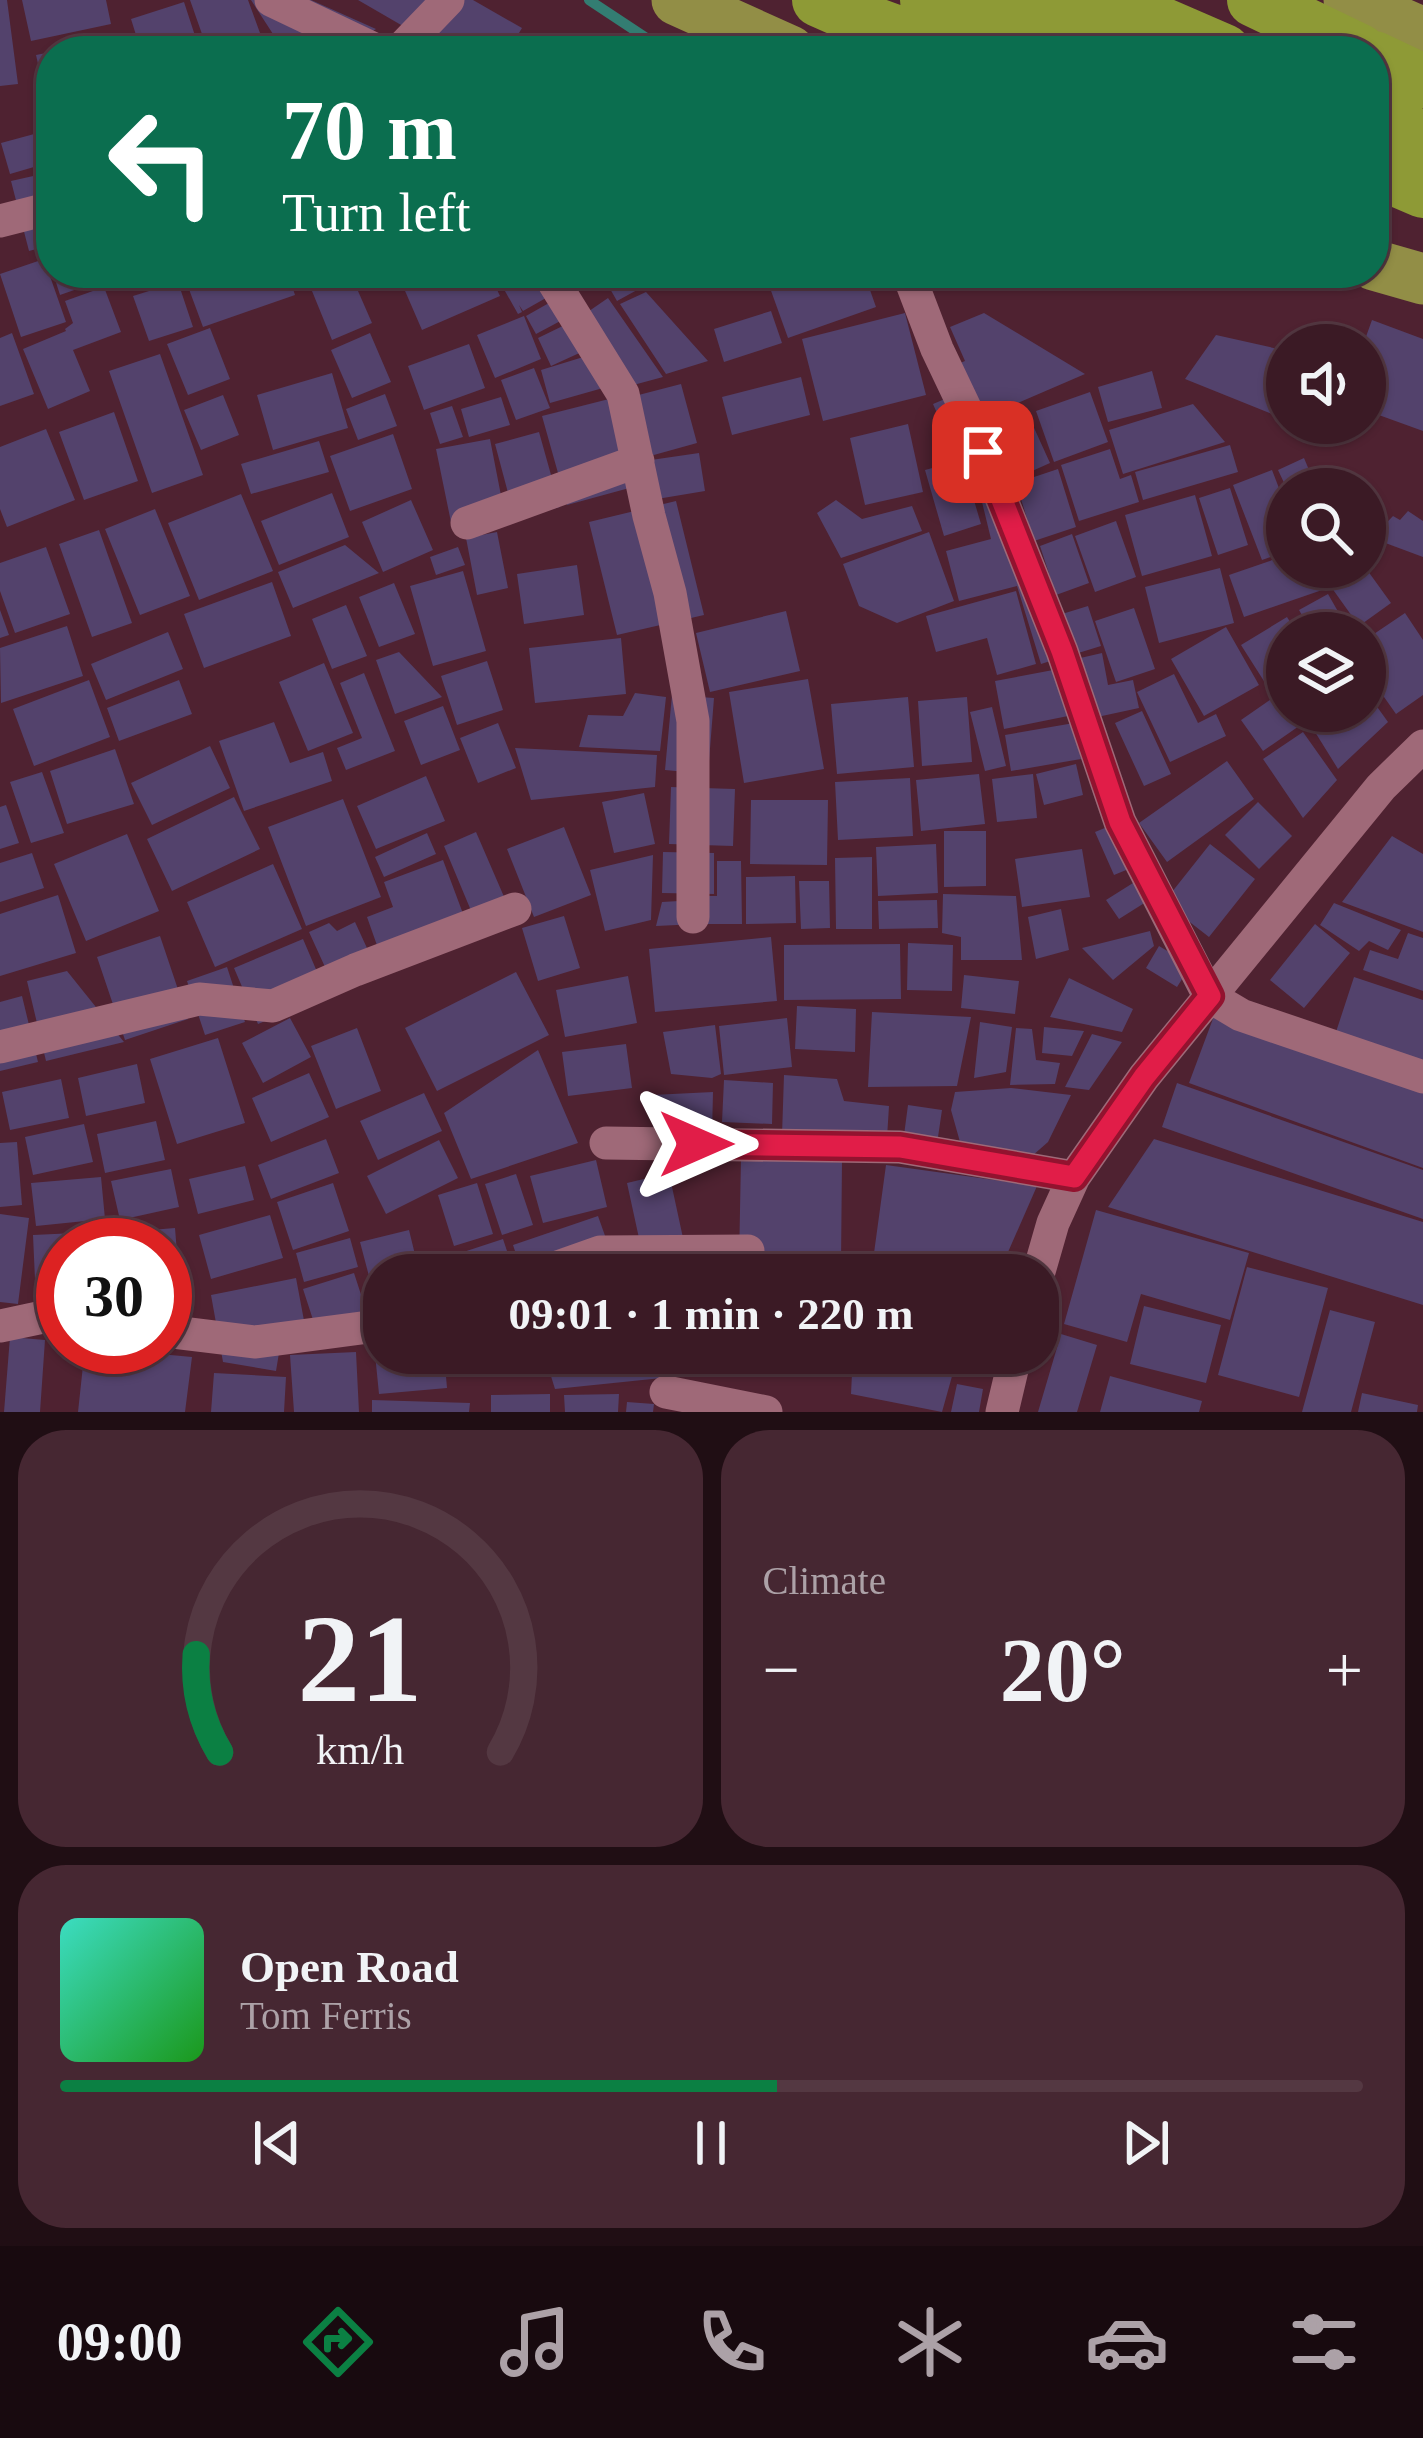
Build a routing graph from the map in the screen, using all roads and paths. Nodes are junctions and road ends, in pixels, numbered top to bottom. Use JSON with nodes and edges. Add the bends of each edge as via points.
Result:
{"nodes":[{"id":1,"x":271,"y":0,"type":"edge"},
{"id":2,"x":448,"y":0,"type":"edge"},
{"id":3,"x":677,"y":0,"type":"edge"},
{"id":4,"x":819,"y":0,"type":"edge"},
{"id":5,"x":927,"y":0,"type":"edge"},
{"id":6,"x":972,"y":0,"type":"edge"},
{"id":7,"x":1040,"y":0,"type":"edge"},
{"id":8,"x":1107,"y":0,"type":"edge"},
{"id":9,"x":1255,"y":0,"type":"edge"},
{"id":10,"x":1348,"y":0,"type":"edge"},
{"id":11,"x":1423,"y":33,"type":"edge"},
{"id":12,"x":347,"y":36,"type":"edge"},
{"id":13,"x":413,"y":36,"type":"edge"},
{"id":14,"x":757,"y":36,"type":"edge"},
{"id":15,"x":907,"y":36,"type":"edge"},
{"id":16,"x":1008,"y":36,"type":"edge"},
{"id":17,"x":1057,"y":36,"type":"edge"},
{"id":18,"x":1125,"y":36,"type":"edge"},
{"id":19,"x":1189,"y":36,"type":"edge"},
{"id":20,"x":1329,"y":36,"type":"edge"},
{"id":21,"x":1389,"y":65,"type":"edge"},
{"id":22,"x":1423,"y":81,"type":"edge"},
{"id":23,"x":1389,"y":123,"type":"edge"},
{"id":24,"x":1423,"y":138,"type":"edge"},
{"id":25,"x":1389,"y":148,"type":"edge"},
{"id":26,"x":1423,"y":163,"type":"edge"},
{"id":27,"x":1389,"y":176,"type":"edge"},
{"id":28,"x":1423,"y":191,"type":"edge"},
{"id":29,"x":1389,"y":192,"type":"edge"},
{"id":30,"x":1423,"y":202,"type":"edge"},
{"id":31,"x":36,"y":212,"type":"edge"},
{"id":32,"x":0,"y":221,"type":"edge"},
{"id":33,"x":1389,"y":269,"type":"edge"},
{"id":34,"x":1423,"y":279,"type":"edge"},
{"id":35,"x":557,"y":288,"type":"edge"},
{"id":36,"x":914,"y":288,"type":"edge"},
{"id":37,"x":638,"y":460,"type":"junction"},
{"id":38,"x":467,"y":523,"type":"dead end"},
{"id":39,"x":1423,"y":746,"type":"edge"},
{"id":40,"x":515,"y":909,"type":"dead end"},
{"id":41,"x":693,"y":917,"type":"dead end"},
{"id":42,"x":1210,"y":996,"type":"junction"},
{"id":43,"x":0,"y":1047,"type":"edge"},
{"id":44,"x":1423,"y":1077,"type":"edge"},
{"id":45,"x":606,"y":1143,"type":"dead end"},
{"id":46,"x":1074,"y":1177,"type":"junction"},
{"id":47,"x":748,"y":1251,"type":"dead end"},
{"id":48,"x":594,"y":1254,"type":"edge"},
{"id":49,"x":1043,"y":1254,"type":"edge"},
{"id":50,"x":36,"y":1318,"type":"edge"},
{"id":51,"x":0,"y":1326,"type":"edge"},
{"id":52,"x":363,"y":1328,"type":"edge"},
{"id":53,"x":192,"y":1334,"type":"edge"},
{"id":54,"x":1011,"y":1374,"type":"edge"},
{"id":55,"x":666,"y":1393,"type":"dead end"},
{"id":56,"x":766,"y":1412,"type":"edge"},
{"id":57,"x":1002,"y":1412,"type":"edge"}],
"edges":[{"from":1,"to":12,"type":"street"},
{"from":2,"to":13,"type":"street"},
{"from":3,"to":14,"type":"main road"},
{"from":4,"to":15,"type":"highway"},
{"from":5,"to":16,"type":"highway"},
{"from":6,"to":17,"type":"highway"},
{"from":7,"to":18,"type":"highway"},
{"from":8,"to":19,"type":"highway"},
{"from":9,"to":20,"type":"highway"},
{"from":10,"to":11,"type":"main road"},
{"from":21,"to":22,"type":"highway"},
{"from":23,"to":24,"type":"highway"},
{"from":25,"to":26,"type":"highway"},
{"from":27,"to":28,"type":"highway"},
{"from":29,"to":30,"type":"highway"},
{"from":31,"to":32,"type":"street"},
{"from":33,"to":34,"type":"main road"},
{"from":35,"to":37,"type":"street","via":[[623,394]]},
{"from":36,"to":42,"type":"street","via":[[1062,651],[1120,822]]},
{"from":37,"to":38,"type":"street"},
{"from":37,"to":41,"type":"street","via":[[693,721]]},
{"from":39,"to":42,"type":"street"},
{"from":40,"to":43,"type":"street","via":[[273,1006],[199,1000]]},
{"from":42,"to":44,"type":"street","via":[[1241,1016]]},
{"from":42,"to":46,"type":"street"},
{"from":45,"to":46,"type":"street","via":[[900,1147]]},
{"from":46,"to":49,"type":"street"},
{"from":47,"to":48,"type":"street"},
{"from":50,"to":51,"type":"street"},
{"from":52,"to":53,"type":"street","via":[[256,1342]]},
{"from":54,"to":57,"type":"street"},
{"from":55,"to":56,"type":"street"}]}
